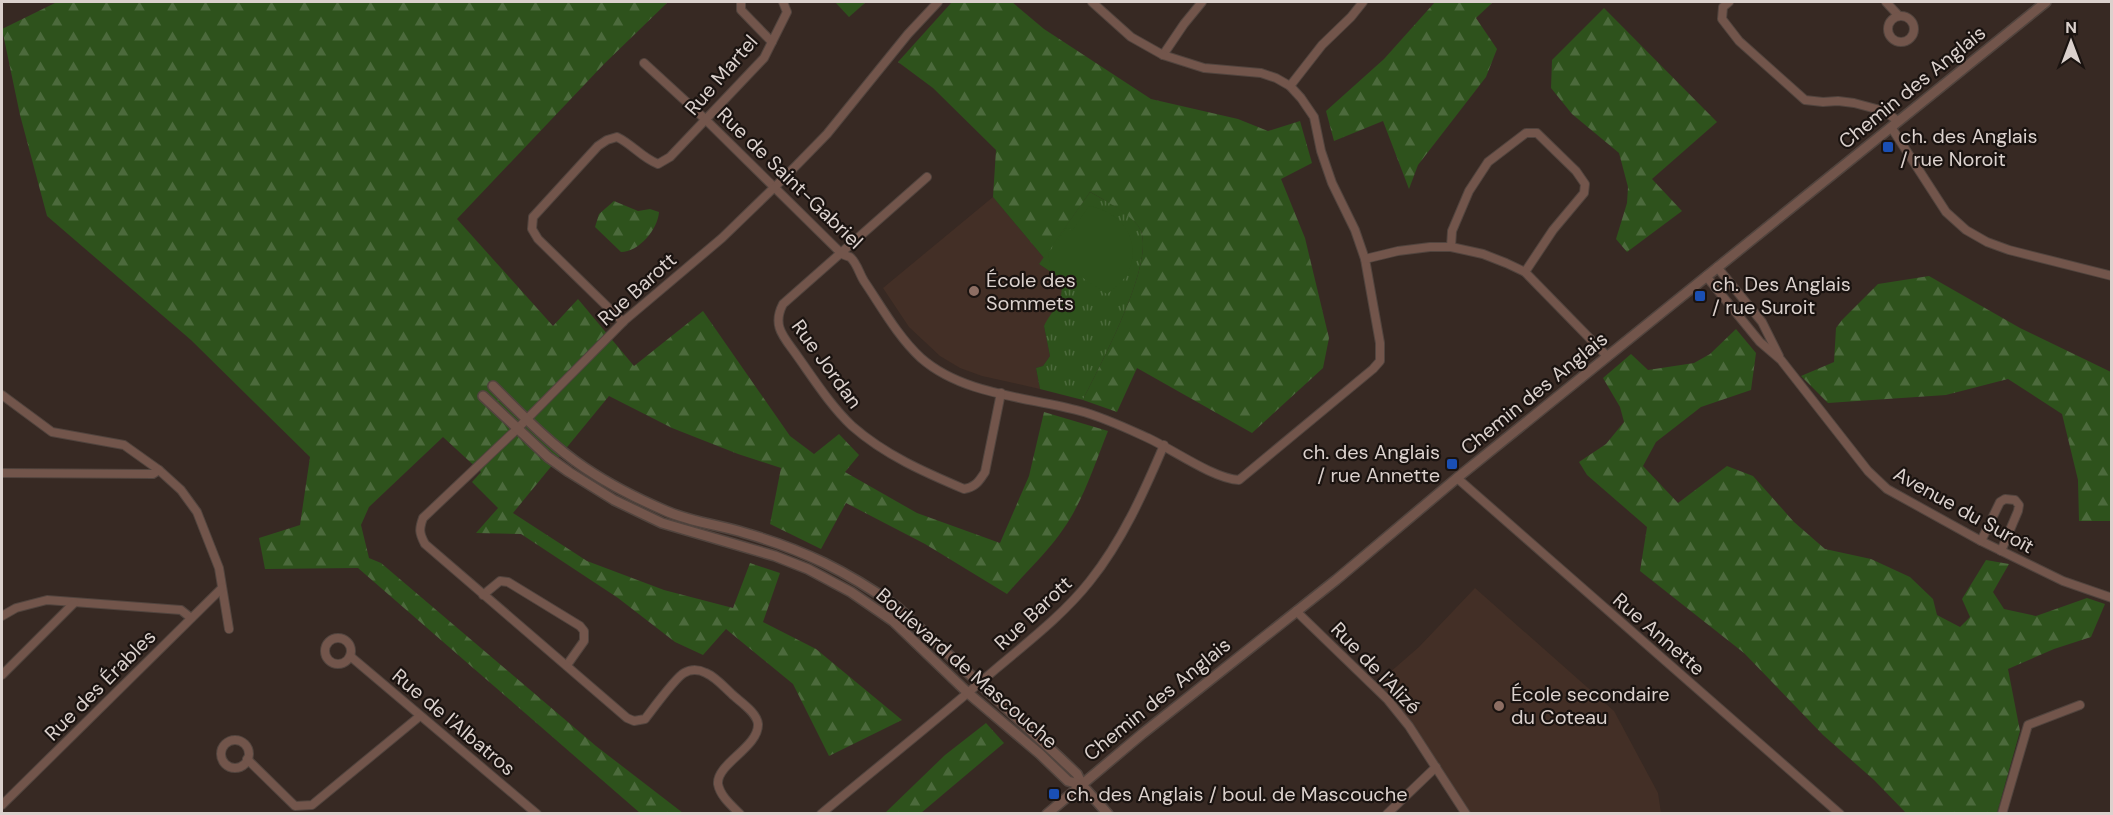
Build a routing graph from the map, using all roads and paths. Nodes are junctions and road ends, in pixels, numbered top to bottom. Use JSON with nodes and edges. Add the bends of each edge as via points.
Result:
{"nodes":[{"id":1,"x":741,"y":2,"type":"edge"},
{"id":2,"x":783,"y":2,"type":"edge"},
{"id":3,"x":938,"y":2,"type":"edge"},
{"id":4,"x":1092,"y":2,"type":"edge"},
{"id":5,"x":1202,"y":2,"type":"edge"},
{"id":6,"x":1363,"y":2,"type":"edge"},
{"id":7,"x":1729,"y":2,"type":"edge"},
{"id":8,"x":1886,"y":2,"type":"edge"},
{"id":9,"x":2046,"y":2,"type":"edge"},
{"id":10,"x":1899,"y":16,"type":"dead end"},
{"id":11,"x":772,"y":42,"type":"junction"},
{"id":12,"x":1163,"y":55,"type":"junction"},
{"id":13,"x":644,"y":63,"type":"dead end"},
{"id":14,"x":1290,"y":86,"type":"junction"},
{"id":15,"x":705,"y":119,"type":"junction"},
{"id":16,"x":1894,"y":124,"type":"junction"},
{"id":17,"x":927,"y":177,"type":"dead end"},
{"id":18,"x":774,"y":188,"type":"junction"},
{"id":19,"x":1451,"y":247,"type":"junction"},
{"id":20,"x":842,"y":254,"type":"junction"},
{"id":21,"x":1365,"y":259,"type":"junction"},
{"id":22,"x":1717,"y":267,"type":"junction"},
{"id":23,"x":1525,"y":272,"type":"junction"},
{"id":24,"x":1706,"y":276,"type":"junction"},
{"id":25,"x":2112,"y":276,"type":"edge"},
{"id":26,"x":623,"y":322,"type":"junction"},
{"id":27,"x":1607,"y":356,"type":"junction"},
{"id":28,"x":1782,"y":360,"type":"junction"},
{"id":29,"x":493,"y":386,"type":"dead end"},
{"id":30,"x":1001,"y":393,"type":"junction"},
{"id":31,"x":2,"y":395,"type":"edge"},
{"id":32,"x":483,"y":396,"type":"dead end"},
{"id":33,"x":526,"y":419,"type":"junction"},
{"id":34,"x":517,"y":429,"type":"junction"},
{"id":35,"x":1164,"y":445,"type":"junction"},
{"id":36,"x":159,"y":470,"type":"junction"},
{"id":37,"x":2,"y":473,"type":"edge"},
{"id":38,"x":1457,"y":478,"type":"junction"},
{"id":39,"x":1982,"y":541,"type":"junction"},
{"id":40,"x":2001,"y":551,"type":"junction"},
{"id":41,"x":222,"y":588,"type":"junction"},
{"id":42,"x":483,"y":596,"type":"junction"},
{"id":43,"x":2112,"y":598,"type":"edge"},
{"id":44,"x":74,"y":603,"type":"junction"},
{"id":45,"x":1296,"y":610,"type":"junction"},
{"id":46,"x":2,"y":616,"type":"edge"},
{"id":47,"x":191,"y":618,"type":"junction"},
{"id":48,"x":228,"y":629,"type":"dead end"},
{"id":49,"x":350,"y":656,"type":"dead end"},
{"id":50,"x":567,"y":665,"type":"junction"},
{"id":51,"x":2,"y":675,"type":"edge"},
{"id":52,"x":979,"y":684,"type":"junction"},
{"id":53,"x":968,"y":693,"type":"junction"},
{"id":54,"x":2080,"y":705,"type":"dead end"},
{"id":55,"x":420,"y":716,"type":"junction"},
{"id":56,"x":248,"y":759,"type":"dead end"},
{"id":57,"x":1436,"y":767,"type":"junction"},
{"id":58,"x":1082,"y":785,"type":"junction"},
{"id":59,"x":2,"y":805,"type":"edge"},
{"id":60,"x":537,"y":813,"type":"edge"},
{"id":61,"x":740,"y":813,"type":"edge"},
{"id":62,"x":821,"y":813,"type":"edge"},
{"id":63,"x":1047,"y":813,"type":"edge"},
{"id":64,"x":1108,"y":813,"type":"edge"},
{"id":65,"x":1387,"y":813,"type":"edge"},
{"id":66,"x":1466,"y":813,"type":"edge"},
{"id":67,"x":1840,"y":813,"type":"edge"},
{"id":68,"x":2002,"y":813,"type":"edge"}],
"edges":[{"from":1,"to":11,"type":"street","name":"Rue Martel","via":[[741,10]]},
{"from":2,"to":11,"type":"street","name":"Rue Martel","via":[[787,12]]},
{"from":3,"to":18,"type":"street","name":"Rue Barott","via":[[827,134]]},
{"from":4,"to":12,"type":"street","name":"Rue de Saint-Gabriel","via":[[1131,37]]},
{"from":5,"to":12,"type":"street"},
{"from":6,"to":14,"type":"street"},
{"from":7,"to":16,"type":"street","via":[[1723,7],[1722,19],[1739,40],[1805,100],[1854,103],[1884,111]]},
{"from":8,"to":10,"type":"street"},
{"from":9,"to":16,"type":"street","name":"Chemin des Anglais"},
{"from":11,"to":15,"type":"street","name":"Rue Martel","via":[[764,58]]},
{"from":12,"to":14,"type":"street","name":"Rue de Saint-Gabriel","via":[[1204,68],[1261,73]]},
{"from":13,"to":15,"type":"street","name":"Rue de Saint-Gabriel"},
{"from":14,"to":21,"type":"street","name":"Rue de Saint-Gabriel","via":[[1314,117],[1332,183]]},
{"from":15,"to":18,"type":"street","name":"Rue de Saint-Gabriel"},
{"from":15,"to":26,"type":"street","name":"Rue Martel","via":[[670,157],[658,164],[627,141],[617,137],[607,140],[533,217],[532,229],[538,239]]},
{"from":16,"to":22,"type":"street","name":"Chemin des Anglais"},
{"from":16,"to":25,"type":"street","via":[[1946,212],[1966,230],[2009,250]]},
{"from":17,"to":20,"type":"street"},
{"from":18,"to":20,"type":"street","name":"Rue de Saint-Gabriel"},
{"from":18,"to":26,"type":"street","name":"Rue Barott"},
{"from":19,"to":21,"type":"street","via":[[1398,251]]},
{"from":19,"to":23,"type":"street"},
{"from":19,"to":23,"type":"street","via":[[1452,231],[1488,162],[1526,133],[1537,133],[1585,184],[1584,193]]},
{"from":20,"to":30,"type":"street","name":"Rue de Saint-Gabriel","via":[[854,262],[921,357],[957,379]]},
{"from":20,"to":30,"type":"street","name":"Rue Jordan","via":[[783,304],[778,328],[824,394],[852,425],[880,448],[916,469],[964,489],[972,488],[985,472]]},
{"from":21,"to":35,"type":"street","name":"Rue de Saint-Gabriel","via":[[1380,343],[1380,361],[1373,369],[1239,480],[1213,472]]},
{"from":22,"to":24,"type":"street","name":"Chemin des Anglais"},
{"from":22,"to":28,"type":"street","name":"Avenue du Suroît","via":[[1762,322]]},
{"from":23,"to":27,"type":"street"},
{"from":24,"to":27,"type":"street","name":"Chemin des Anglais"},
{"from":24,"to":28,"type":"street","name":"Avenue du Suroît","via":[[1760,342]]},
{"from":26,"to":33,"type":"street","name":"Rue Barott"},
{"from":27,"to":38,"type":"street","name":"Chemin des Anglais"},
{"from":28,"to":39,"type":"street","name":"Avenue du Suroît","via":[[1868,471],[1887,489]]},
{"from":29,"to":33,"type":"street","name":"Boulevard de Mascouche"},
{"from":30,"to":35,"type":"street","name":"Rue de Saint-Gabriel","via":[[1081,411]]},
{"from":31,"to":36,"type":"street","via":[[52,432],[124,445]]},
{"from":32,"to":34,"type":"street","name":"Boulevard de Mascouche"},
{"from":33,"to":34,"type":"street","name":"Rue Barott"},
{"from":33,"to":52,"type":"street","name":"Boulevard de Mascouche","via":[[585,468],[648,503],[779,544],[840,569],[896,606]]},
{"from":34,"to":42,"type":"street","name":"Rue Barott","via":[[423,518],[419,528],[425,544]]},
{"from":34,"to":53,"type":"street","name":"Boulevard de Mascouche","via":[[569,472],[647,517],[775,556],[837,584],[893,621]]},
{"from":35,"to":52,"type":"street","name":"Rue Barott","via":[[1140,499],[1090,582],[1049,624]]},
{"from":36,"to":37,"type":"street","via":[[153,474]]},
{"from":36,"to":41,"type":"street","via":[[197,512],[219,568]]},
{"from":38,"to":45,"type":"street","name":"Chemin des Anglais"},
{"from":38,"to":67,"type":"street","name":"Rue Annette"},
{"from":39,"to":40,"type":"street","name":"Avenue du Suroît"},
{"from":39,"to":40,"type":"street","via":[[2000,502],[2015,500],[2018,512]]},
{"from":40,"to":43,"type":"street","name":"Avenue du Suroît","via":[[2062,581]]},
{"from":41,"to":47,"type":"street","name":"Rue des Érables"},
{"from":41,"to":48,"type":"street"},
{"from":42,"to":50,"type":"street","name":"Rue Barott"},
{"from":42,"to":50,"type":"street","via":[[500,581],[508,582],[580,626],[584,641]]},
{"from":44,"to":46,"type":"street","via":[[47,600]]},
{"from":44,"to":47,"type":"street","via":[[181,610]]},
{"from":44,"to":51,"type":"street"},
{"from":45,"to":57,"type":"street","name":"Rue de l'Alizé","via":[[1388,700]]},
{"from":45,"to":58,"type":"street","name":"Chemin des Anglais"},
{"from":47,"to":59,"type":"street","name":"Rue des Érables"},
{"from":49,"to":55,"type":"street","name":"Rue de l'Albatros"},
{"from":50,"to":61,"type":"street","name":"Rue Barott","via":[[634,721],[645,719],[682,674],[695,669],[718,682],[756,717],[758,726],[719,775],[718,785],[724,797]]},
{"from":52,"to":53,"type":"street","name":"Rue Barott"},
{"from":52,"to":58,"type":"street","name":"Boulevard de Mascouche","via":[[1077,774]]},
{"from":53,"to":58,"type":"street","name":"Boulevard de Mascouche","via":[[1068,781]]},
{"from":53,"to":62,"type":"street","name":"Rue Barott"},
{"from":54,"to":68,"type":"street","via":[[2028,725]]},
{"from":55,"to":56,"type":"street","via":[[312,805],[295,806]]},
{"from":55,"to":60,"type":"street","name":"Rue de l'Albatros"},
{"from":57,"to":65,"type":"street"},
{"from":57,"to":66,"type":"street","name":"Rue de l'Alizé"},
{"from":58,"to":63,"type":"street","name":"Chemin des Anglais"},
{"from":58,"to":64,"type":"street","name":"Boulevard de Mascouche"}]}
